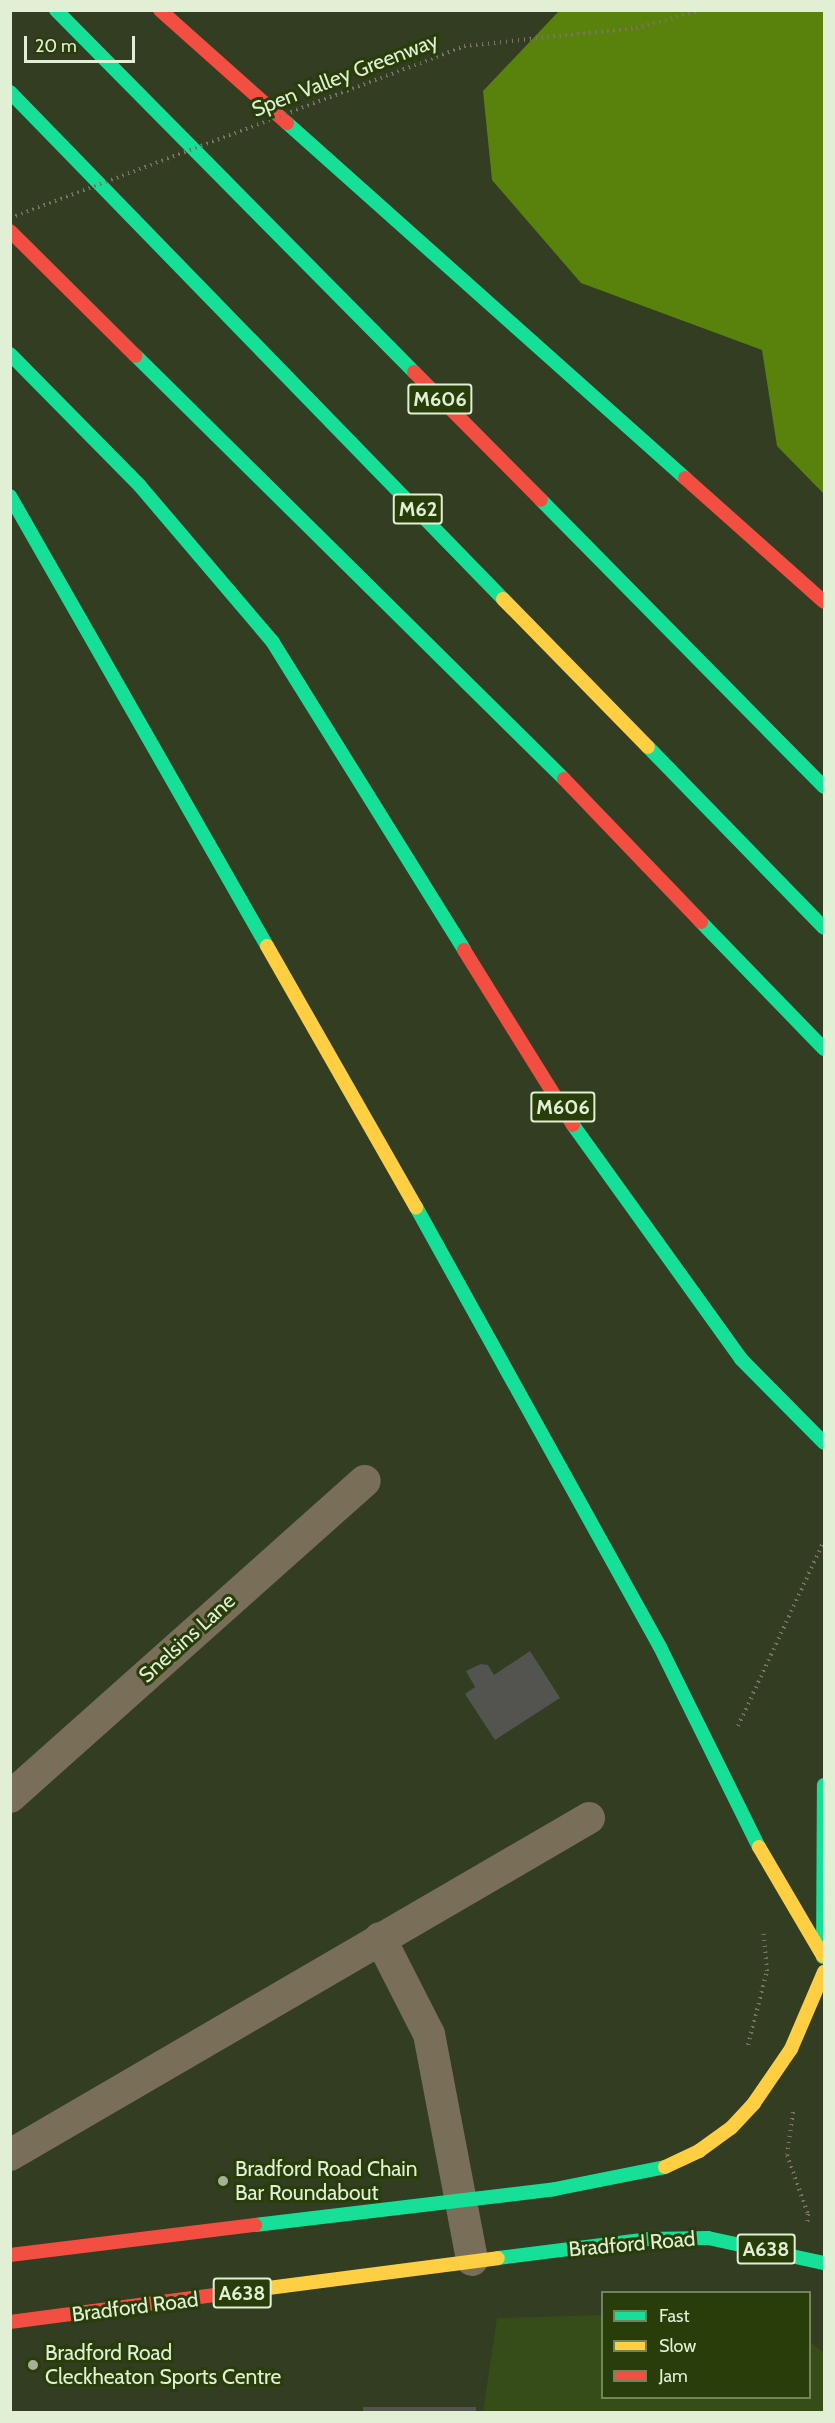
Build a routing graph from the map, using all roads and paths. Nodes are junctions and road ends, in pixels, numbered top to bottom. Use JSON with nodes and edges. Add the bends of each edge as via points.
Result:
{"nodes":[{"id":1,"x":56,"y":10,"type":"edge"},
{"id":2,"x":160,"y":10,"type":"edge"},
{"id":3,"x":702,"y":10,"type":"edge"},
{"id":4,"x":10,"y":92,"type":"edge"},
{"id":5,"x":10,"y":218,"type":"edge"},
{"id":6,"x":10,"y":231,"type":"edge"},
{"id":7,"x":10,"y":354,"type":"edge"},
{"id":8,"x":10,"y":496,"type":"edge"},
{"id":9,"x":825,"y":602,"type":"edge"},
{"id":10,"x":825,"y":787,"type":"edge"},
{"id":11,"x":825,"y":928,"type":"edge"},
{"id":12,"x":825,"y":1050,"type":"edge"},
{"id":13,"x":825,"y":1443,"type":"edge"},
{"id":14,"x":365,"y":1481,"type":"dead end"},
{"id":15,"x":825,"y":1541,"type":"edge"},
{"id":16,"x":719,"y":1767,"type":"junction"},
{"id":17,"x":825,"y":1785,"type":"edge"},
{"id":18,"x":10,"y":1797,"type":"edge"},
{"id":19,"x":588,"y":1818,"type":"dead end"},
{"id":20,"x":762,"y":1919,"type":"dead end"},
{"id":21,"x":380,"y":1938,"type":"junction"},
{"id":22,"x":824,"y":1961,"type":"edge"},
{"id":23,"x":825,"y":1972,"type":"edge"},
{"id":24,"x":770,"y":2081,"type":"junction"},
{"id":25,"x":10,"y":2155,"type":"edge"},
{"id":26,"x":463,"y":2200,"type":"junction"},
{"id":27,"x":10,"y":2255,"type":"edge"},
{"id":28,"x":801,"y":2256,"type":"junction"},
{"id":29,"x":472,"y":2260,"type":"junction"},
{"id":30,"x":825,"y":2263,"type":"edge"},
{"id":31,"x":10,"y":2322,"type":"edge"}],
"edges":[{"from":1,"to":10,"type":"main road","number":"M606"},
{"from":2,"to":9,"type":"main road"},
{"from":3,"to":5,"type":"path","name":"Spen Valley Greenway","bridge":true,"via":[[636,28],[465,46]]},
{"from":4,"to":11,"type":"main road","number":"M62"},
{"from":6,"to":12,"type":"main road","via":[[534,748]]},
{"from":7,"to":13,"type":"main road","number":"M606","via":[[140,486],[272,641],[592,1155],[741,1359]]},
{"from":8,"to":16,"type":"main road","via":[[489,1336],[660,1647]]},
{"from":14,"to":18,"type":"street","name":"Snelsins Lane"},
{"from":15,"to":16,"type":"path"},
{"from":16,"to":22,"type":"main road","via":[[768,1865]]},
{"from":17,"to":22,"type":"main road"},
{"from":19,"to":21,"type":"street"},
{"from":20,"to":24,"type":"path","via":[[767,1971],[744,2058]]},
{"from":21,"to":25,"type":"street"},
{"from":21,"to":26,"type":"street","via":[[429,2034]]},
{"from":23,"to":24,"type":"main road","via":[[811,2007]]},
{"from":24,"to":26,"type":"main road","via":[[731,2128],[699,2151],[665,2167],[621,2179]]},
{"from":24,"to":28,"type":"path","via":[[794,2102],[787,2155],[808,2214]]},
{"from":26,"to":27,"type":"main road"},
{"from":26,"to":29,"type":"street"},
{"from":28,"to":29,"type":"main road","name":"Bradford Road","number":"A638","via":[[708,2238],[648,2239]]},
{"from":28,"to":30,"type":"main road","name":"Bradford Road","number":"A638"},
{"from":29,"to":31,"type":"main road","name":"Bradford Road","number":"A638","via":[[359,2279]]}]}
